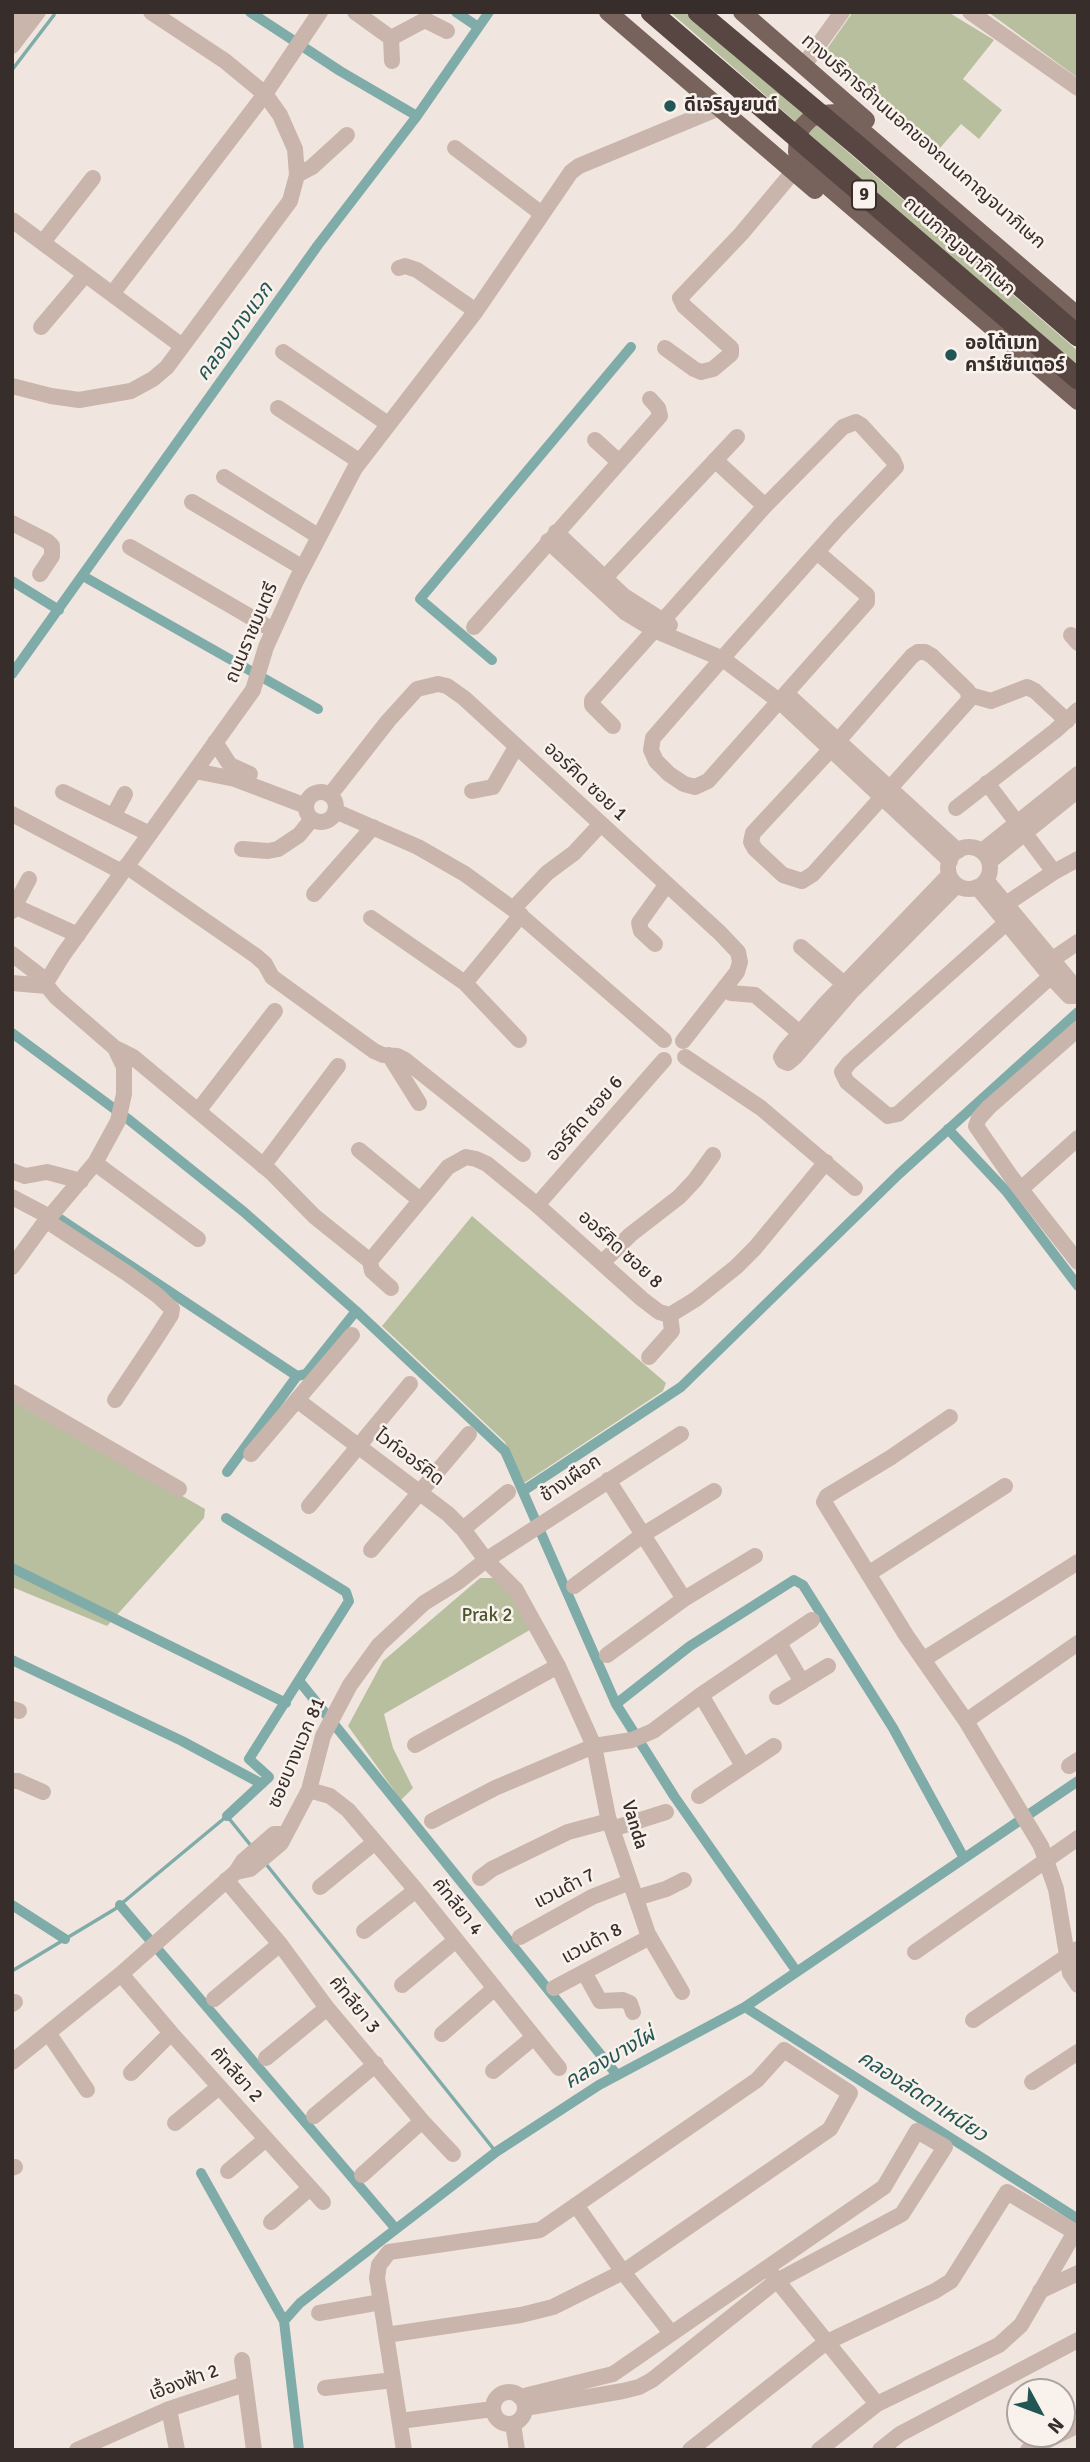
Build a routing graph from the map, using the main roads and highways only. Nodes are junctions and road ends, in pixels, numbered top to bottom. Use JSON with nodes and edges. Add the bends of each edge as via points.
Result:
{"nodes":[{"id":1,"x":608,"y":12,"type":"edge"},
{"id":2,"x":650,"y":12,"type":"edge"},
{"id":3,"x":698,"y":12,"type":"edge"},
{"id":4,"x":742,"y":12,"type":"edge"},
{"id":5,"x":1078,"y":303,"type":"edge"},
{"id":6,"x":1078,"y":316,"type":"edge"},
{"id":7,"x":1078,"y":336,"type":"edge"},
{"id":8,"x":1078,"y":379,"type":"edge"},
{"id":9,"x":1078,"y":401,"type":"edge"},
{"id":10,"x":1078,"y":416,"type":"edge"}],
"edges":[{"from":1,"to":10,"type":"main road"},
{"from":2,"to":8,"type":"highway","name":"ถนนกาญจนาภิเษก","number":"9"},
{"from":3,"to":7,"type":"highway","name":"ถนนกาญจนาภิเษก","number":"9"},
{"from":4,"to":5,"type":"main road","name":"ทางบริการด้านนอกของถนนกาญจนาภิเษก"},
{"from":6,"to":9,"type":"main road","via":[[846,117],[823,114],[803,126],[797,152],[810,171]]}]}
